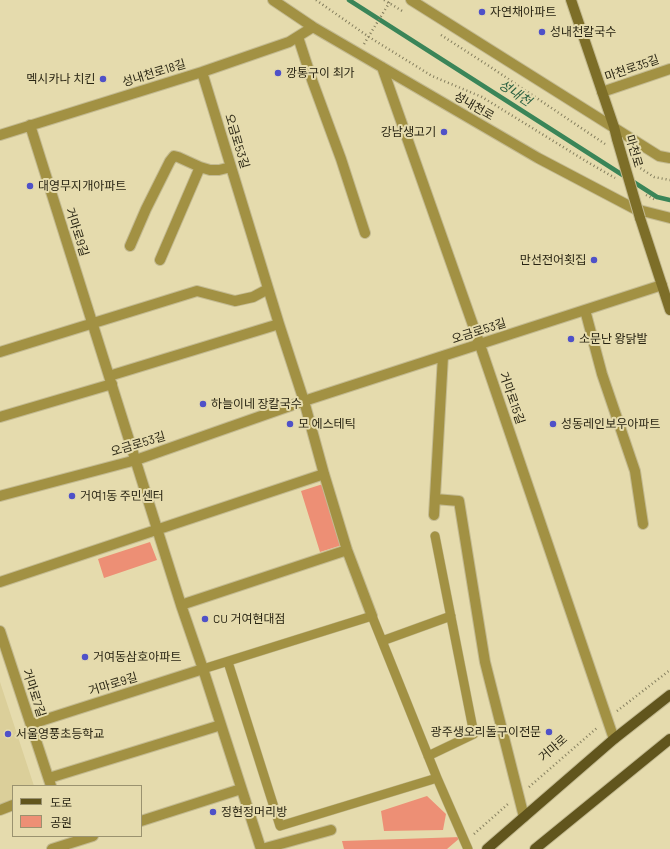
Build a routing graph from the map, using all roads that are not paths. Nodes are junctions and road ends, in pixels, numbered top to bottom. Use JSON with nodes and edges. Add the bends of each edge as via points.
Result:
{"nodes":[{"id":1,"x":273,"y":0,"type":"edge"},
{"id":2,"x":410,"y":0,"type":"edge"},
{"id":3,"x":571,"y":0,"type":"edge"},
{"id":4,"x":313,"y":27,"type":"junction"},
{"id":5,"x":298,"y":36,"type":"junction"},
{"id":6,"x":382,"y":67,"type":"junction"},
{"id":7,"x":670,"y":69,"type":"edge"},
{"id":8,"x":202,"y":72,"type":"junction"},
{"id":9,"x":602,"y":92,"type":"junction"},
{"id":10,"x":30,"y":125,"type":"junction"},
{"id":11,"x":614,"y":128,"type":"junction"},
{"id":12,"x":0,"y":135,"type":"edge"},
{"id":13,"x":670,"y":158,"type":"edge"},
{"id":14,"x":200,"y":167,"type":"junction"},
{"id":15,"x":231,"y":167,"type":"junction"},
{"id":16,"x":670,"y":218,"type":"edge"},
{"id":17,"x":365,"y":233,"type":"dead end"},
{"id":18,"x":130,"y":246,"type":"dead end"},
{"id":19,"x":160,"y":260,"type":"dead end"},
{"id":20,"x":662,"y":285,"type":"junction"},
{"id":21,"x":268,"y":290,"type":"junction"},
{"id":22,"x":585,"y":310,"type":"junction"},
{"id":23,"x":670,"y":310,"type":"edge"},
{"id":24,"x":93,"y":324,"type":"junction"},
{"id":25,"x":279,"y":324,"type":"junction"},
{"id":26,"x":480,"y":344,"type":"junction"},
{"id":27,"x":0,"y":352,"type":"edge"},
{"id":28,"x":443,"y":356,"type":"junction"},
{"id":29,"x":111,"y":380,"type":"junction"},
{"id":30,"x":304,"y":401,"type":"junction"},
{"id":31,"x":0,"y":417,"type":"edge"},
{"id":32,"x":136,"y":460,"type":"junction"},
{"id":33,"x":324,"y":474,"type":"junction"},
{"id":34,"x":0,"y":496,"type":"edge"},
{"id":35,"x":435,"y":499,"type":"junction"},
{"id":36,"x":434,"y":515,"type":"dead end"},
{"id":37,"x":643,"y":524,"type":"dead end"},
{"id":38,"x":158,"y":530,"type":"junction"},
{"id":39,"x":435,"y":536,"type":"dead end"},
{"id":40,"x":347,"y":550,"type":"junction"},
{"id":41,"x":0,"y":582,"type":"edge"},
{"id":42,"x":182,"y":605,"type":"junction"},
{"id":43,"x":372,"y":616,"type":"junction"},
{"id":44,"x":451,"y":616,"type":"junction"},
{"id":45,"x":0,"y":631,"type":"edge"},
{"id":46,"x":382,"y":641,"type":"junction"},
{"id":47,"x":228,"y":662,"type":"junction"},
{"id":48,"x":203,"y":669,"type":"junction"},
{"id":49,"x":670,"y":695,"type":"edge"},
{"id":50,"x":31,"y":724,"type":"junction"},
{"id":51,"x":221,"y":725,"type":"junction"},
{"id":52,"x":614,"y":739,"type":"junction"},
{"id":53,"x":670,"y":739,"type":"edge"},
{"id":54,"x":428,"y":756,"type":"junction"},
{"id":55,"x":437,"y":778,"type":"junction"},
{"id":56,"x":50,"y":782,"type":"edge"},
{"id":57,"x":241,"y":789,"type":"junction"},
{"id":58,"x":12,"y":805,"type":"edge"},
{"id":59,"x":0,"y":810,"type":"edge"},
{"id":60,"x":524,"y":817,"type":"junction"},
{"id":61,"x":142,"y":821,"type":"edge"},
{"id":62,"x":331,"y":830,"type":"dead end"},
{"id":63,"x":89,"y":837,"type":"edge"},
{"id":64,"x":68,"y":843,"type":"edge"},
{"id":65,"x":467,"y":845,"type":"edge"},
{"id":66,"x":52,"y":849,"type":"edge"},
{"id":67,"x":262,"y":849,"type":"edge"},
{"id":68,"x":487,"y":849,"type":"edge"},
{"id":69,"x":535,"y":849,"type":"edge"}],
"edges":[{"from":1,"to":4,"type":"street","name":"성내천로"},
{"from":2,"to":11,"type":"street"},
{"from":3,"to":9,"type":"street","name":"마천로"},
{"from":4,"to":5,"type":"street","name":"성내천로18길"},
{"from":4,"to":6,"type":"street","name":"성내천로"},
{"from":5,"to":8,"type":"street","name":"성내천로18길","via":[[289,42]]},
{"from":5,"to":17,"type":"street"},
{"from":6,"to":16,"type":"street","name":"성내천로","via":[[538,158],[628,206]]},
{"from":6,"to":26,"type":"street","name":"거마로15길"},
{"from":7,"to":9,"type":"street","name":"마천로35길"},
{"from":8,"to":10,"type":"street","name":"성내천로18길"},
{"from":8,"to":15,"type":"street","name":"오금로53길"},
{"from":9,"to":11,"type":"street","name":"마천로"},
{"from":10,"to":12,"type":"street","name":"성내천로18길"},
{"from":10,"to":24,"type":"street","name":"거마로9길"},
{"from":11,"to":13,"type":"street","via":[[659,156]]},
{"from":11,"to":20,"type":"street","name":"마천로","bridge":true},
{"from":14,"to":15,"type":"street","via":[[220,170]]},
{"from":14,"to":18,"type":"street","via":[[174,156]]},
{"from":14,"to":19,"type":"street"},
{"from":15,"to":21,"type":"street","name":"오금로53길"},
{"from":20,"to":22,"type":"street","name":"오금로53길"},
{"from":20,"to":23,"type":"street","name":"마천로"},
{"from":21,"to":24,"type":"street","via":[[235,301],[197,291]]},
{"from":21,"to":25,"type":"street","name":"오금로53길"},
{"from":22,"to":26,"type":"street","name":"오금로53길"},
{"from":22,"to":37,"type":"street","via":[[602,374],[635,471]]},
{"from":24,"to":27,"type":"street"},
{"from":24,"to":29,"type":"street","name":"거마로9길"},
{"from":25,"to":29,"type":"street"},
{"from":25,"to":30,"type":"street","name":"오금로53길"},
{"from":26,"to":28,"type":"street","name":"오금로53길"},
{"from":26,"to":52,"type":"street","name":"거마로15길"},
{"from":28,"to":30,"type":"street","name":"오금로53길"},
{"from":28,"to":35,"type":"street"},
{"from":29,"to":31,"type":"street"},
{"from":29,"to":32,"type":"street","name":"거마로9길"},
{"from":30,"to":32,"type":"street","name":"오금로53길"},
{"from":30,"to":33,"type":"street","name":"오금로53길"},
{"from":32,"to":34,"type":"street","name":"오금로53길"},
{"from":32,"to":38,"type":"street","name":"거마로9길"},
{"from":33,"to":38,"type":"street"},
{"from":33,"to":40,"type":"street","name":"오금로53길"},
{"from":35,"to":36,"type":"street"},
{"from":35,"to":60,"type":"street","via":[[460,501],[485,662]]},
{"from":38,"to":41,"type":"street"},
{"from":38,"to":42,"type":"street","name":"거마로9길"},
{"from":39,"to":44,"type":"lane"},
{"from":40,"to":42,"type":"street"},
{"from":40,"to":43,"type":"street","name":"오금로53길"},
{"from":42,"to":48,"type":"street","name":"거마로9길"},
{"from":43,"to":46,"type":"lane"},
{"from":43,"to":47,"type":"lane"},
{"from":44,"to":46,"type":"lane"},
{"from":44,"to":54,"type":"lane","via":[[474,734]]},
{"from":45,"to":50,"type":"street","name":"거마로7길"},
{"from":46,"to":54,"type":"lane"},
{"from":47,"to":48,"type":"lane"},
{"from":47,"to":55,"type":"lane","via":[[280,826]]},
{"from":48,"to":50,"type":"street","name":"거마로9길"},
{"from":48,"to":51,"type":"street","name":"거마로9길"},
{"from":49,"to":52,"type":"main road"},
{"from":50,"to":56,"type":"street","name":"거마로7길"},
{"from":51,"to":56,"type":"street"},
{"from":51,"to":57,"type":"street","name":"거마로9길"},
{"from":52,"to":60,"type":"main road"},
{"from":53,"to":69,"type":"main road"},
{"from":54,"to":55,"type":"lane"},
{"from":55,"to":65,"type":"lane"},
{"from":57,"to":61,"type":"street"},
{"from":57,"to":67,"type":"street","name":"거마로9길"},
{"from":58,"to":59,"type":"street"},
{"from":60,"to":68,"type":"main road"},
{"from":62,"to":67,"type":"street","name":"거마로9길"},
{"from":63,"to":64,"type":"street"},
{"from":64,"to":66,"type":"street"}]}
